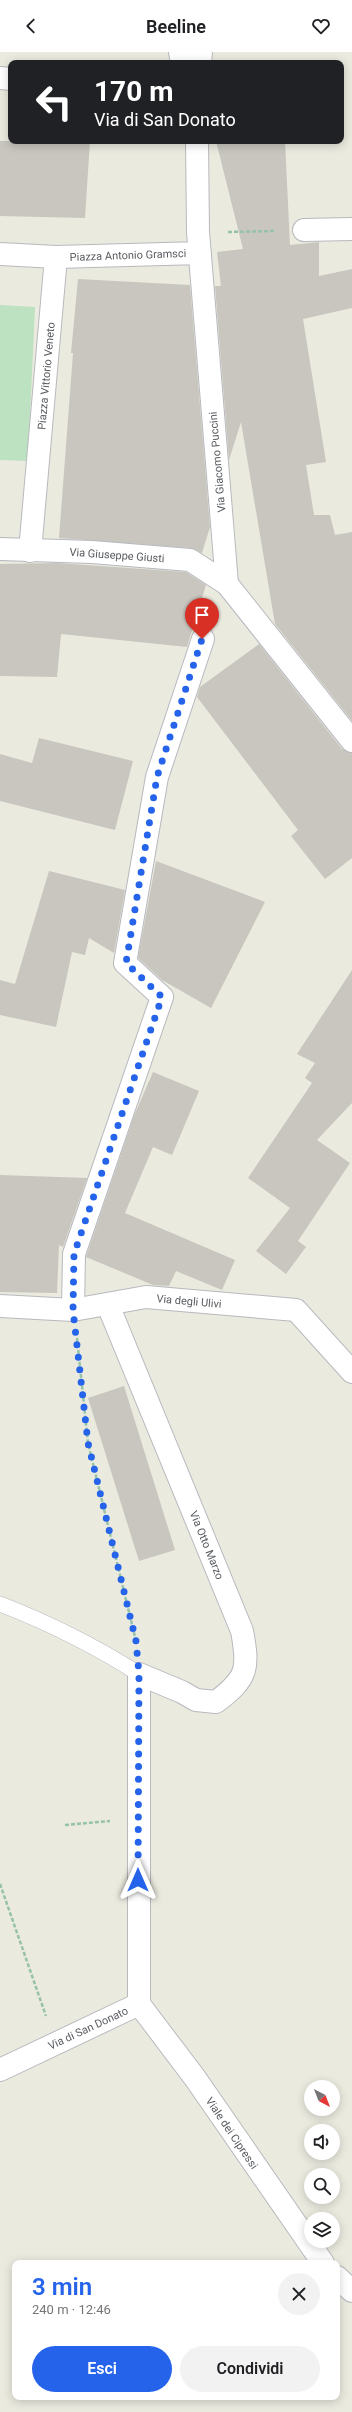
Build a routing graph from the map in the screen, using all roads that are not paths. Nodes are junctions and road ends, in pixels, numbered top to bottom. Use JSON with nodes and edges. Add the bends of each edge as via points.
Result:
{"nodes":[{"id":1,"x":197,"y":144,"type":"edge"},
{"id":2,"x":352,"y":229,"type":"edge"},
{"id":3,"x":304,"y":230,"type":"road end"},
{"id":4,"x":199,"y":242,"type":"junction"},
{"id":5,"x":0,"y":254,"type":"edge"},
{"id":6,"x":56,"y":257,"type":"junction"},
{"id":7,"x":0,"y":549,"type":"edge"},
{"id":8,"x":30,"y":551,"type":"junction"},
{"id":9,"x":227,"y":584,"type":"junction"},
{"id":10,"x":202,"y":639,"type":"dead end"},
{"id":11,"x":352,"y":741,"type":"edge"},
{"id":12,"x":108,"y":1305,"type":"junction"},
{"id":13,"x":0,"y":1306,"type":"edge"},
{"id":14,"x":73,"y":1310,"type":"junction"},
{"id":15,"x":352,"y":1372,"type":"edge"},
{"id":16,"x":0,"y":1604,"type":"edge"},
{"id":17,"x":139,"y":1674,"type":"junction"},
{"id":18,"x":139,"y":2004,"type":"junction"},
{"id":19,"x":0,"y":2070,"type":"edge"},
{"id":20,"x":320,"y":2260,"type":"edge"},
{"id":21,"x":340,"y":2280,"type":"edge"},
{"id":22,"x":352,"y":2291,"type":"edge"}],
"edges":[{"from":1,"to":4,"type":"street","name":"Via Giacomo Puccini"},
{"from":2,"to":3,"type":"street"},
{"from":4,"to":6,"type":"street","name":"Piazza Antonio Gramsci"},
{"from":4,"to":9,"type":"street","name":"Via Giacomo Puccini"},
{"from":5,"to":6,"type":"street"},
{"from":6,"to":8,"type":"street","name":"Piazza Vittorio Veneto"},
{"from":7,"to":8,"type":"street","name":"Via Giuseppe Giusti"},
{"from":8,"to":9,"type":"street","name":"Via Giuseppe Giusti","via":[[92,552],[190,560]]},
{"from":9,"to":11,"type":"street"},
{"from":10,"to":14,"type":"street","via":[[157,777],[126,963],[162,997],[74,1254]]},
{"from":12,"to":14,"type":"street","name":"Via degli Ulivi"},
{"from":12,"to":15,"type":"street","name":"Via degli Ulivi","via":[[146,1297],[296,1310]]},
{"from":12,"to":17,"type":"street","name":"Via Otto Marzo","via":[[242,1631],[247,1654],[245,1672],[231,1691],[216,1702],[196,1700]]},
{"from":13,"to":14,"type":"street","name":"Via degli Ulivi"},
{"from":16,"to":17,"type":"lane","via":[[36,1618],[102,1651]]},
{"from":17,"to":18,"type":"street","name":"Via di San Donato"},
{"from":18,"to":19,"type":"street","name":"Via di San Donato"},
{"from":18,"to":20,"type":"street","name":"Viale dei Cipressi","via":[[195,2078]]},
{"from":21,"to":22,"type":"street"}]}
